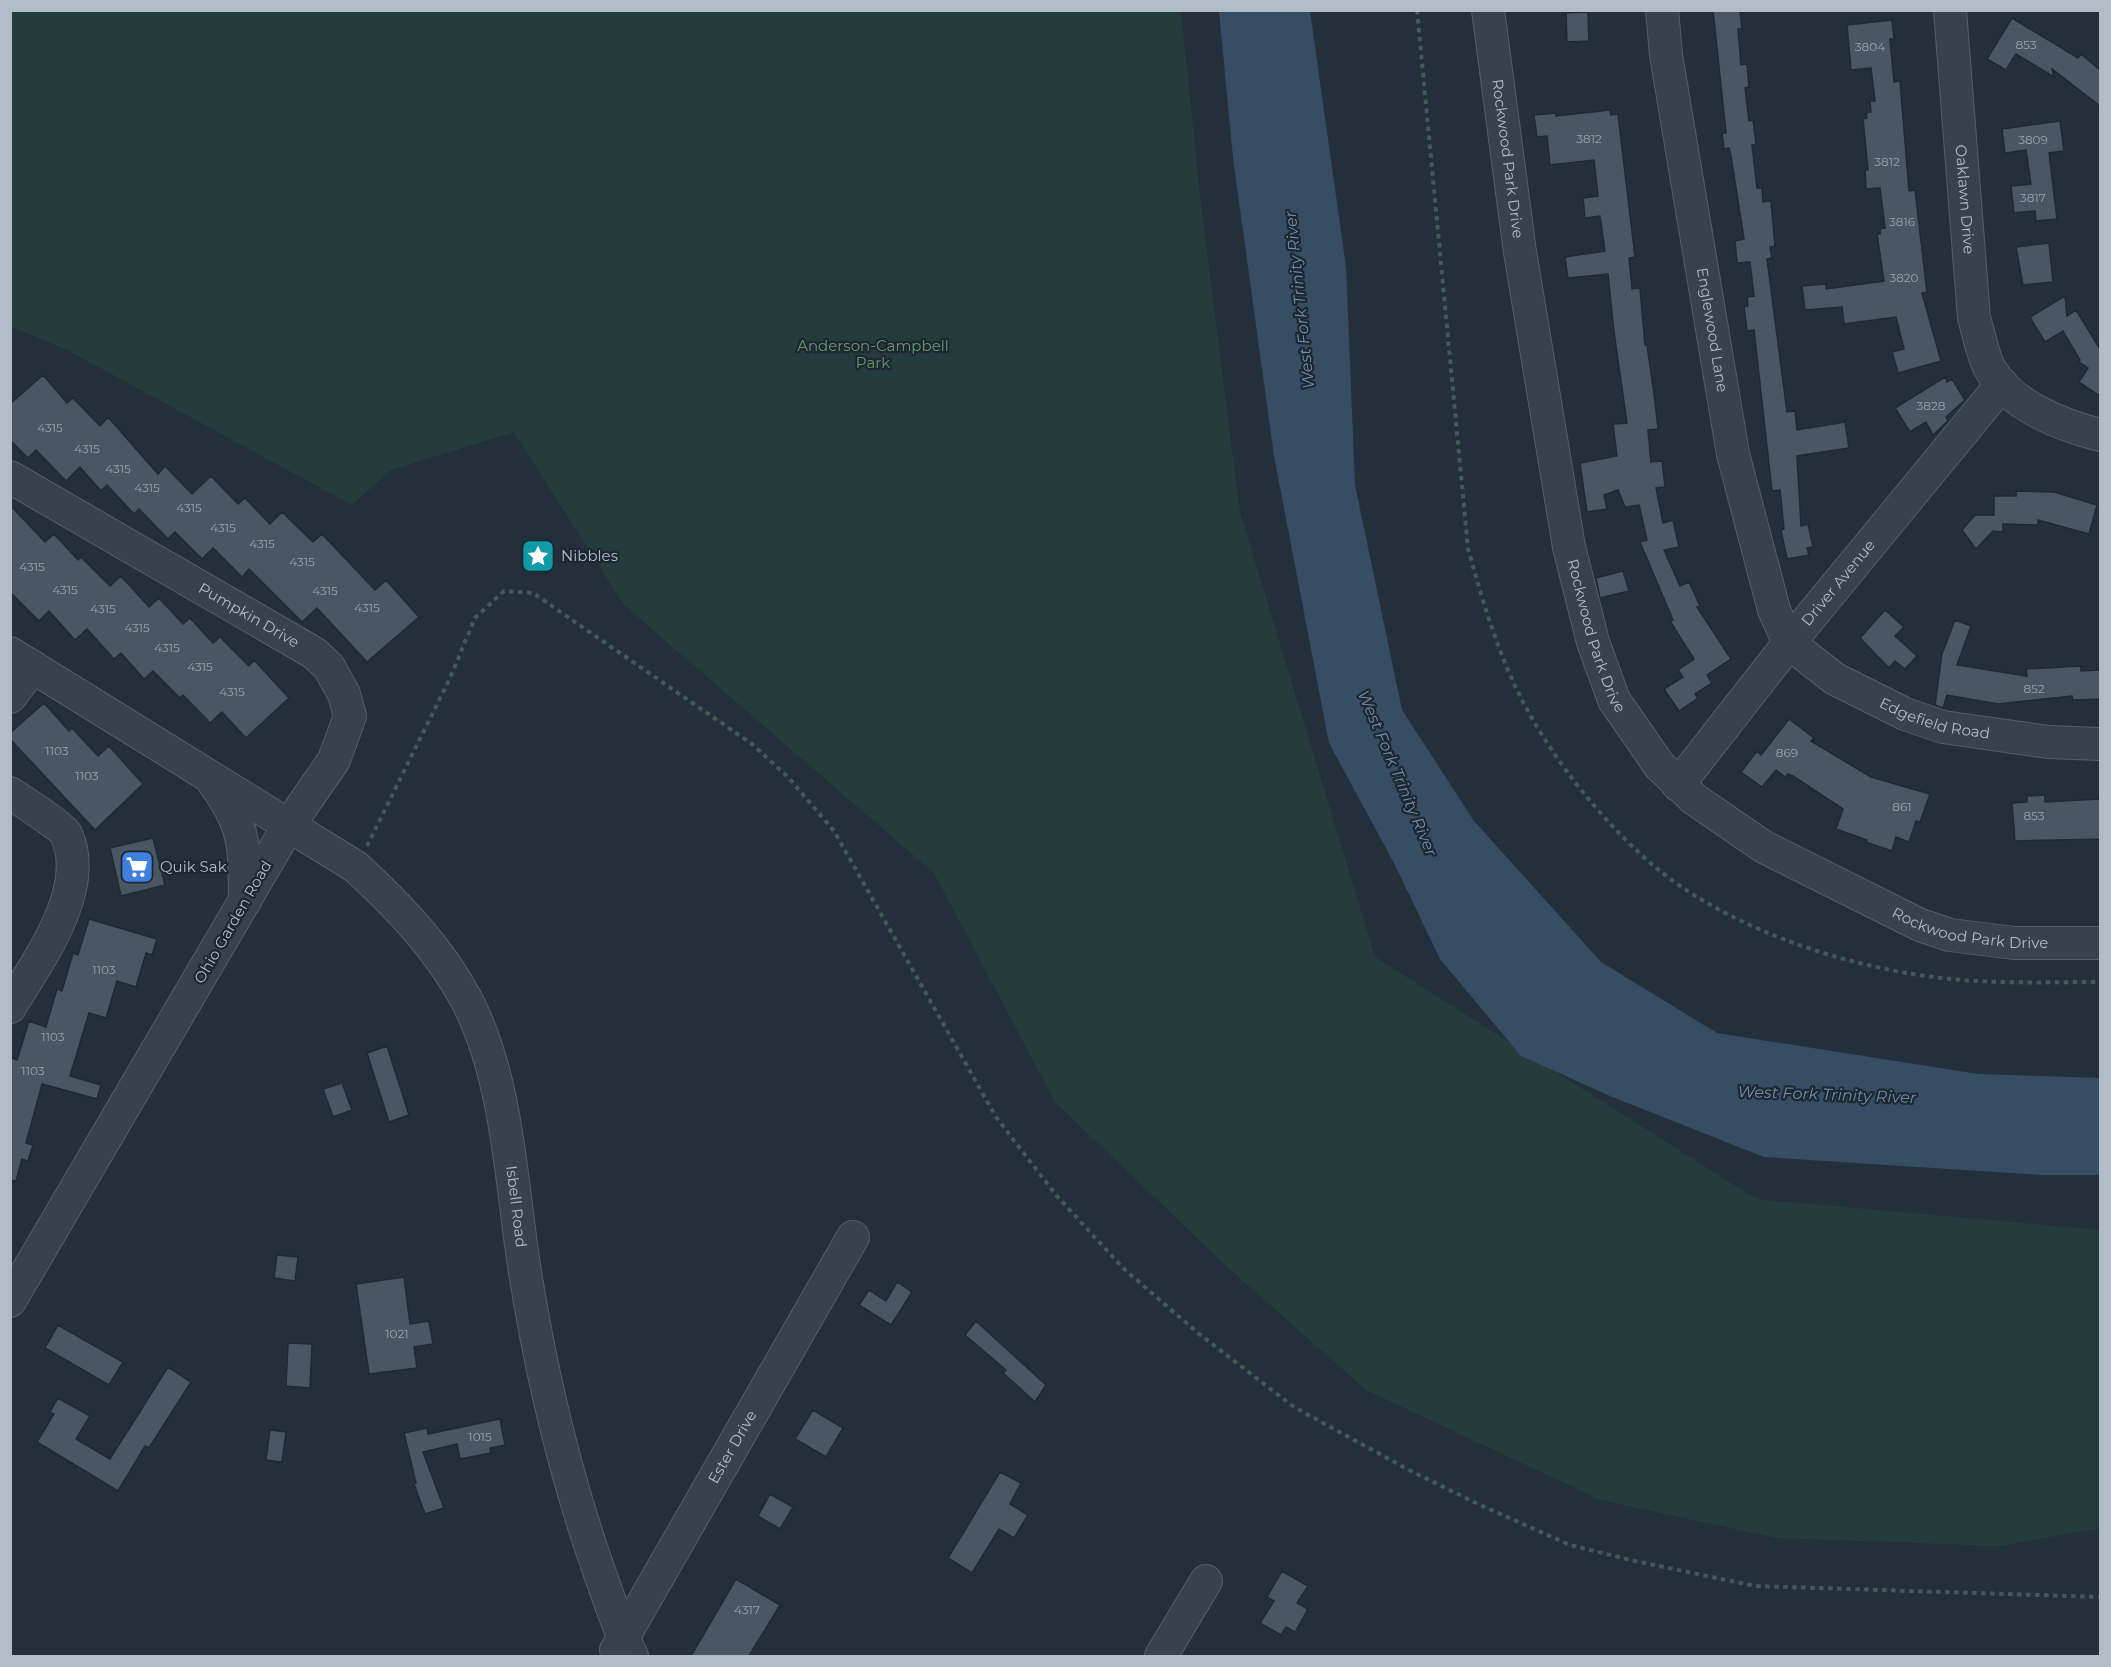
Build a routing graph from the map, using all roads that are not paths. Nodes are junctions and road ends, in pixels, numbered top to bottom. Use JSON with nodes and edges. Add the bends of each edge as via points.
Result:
{"nodes":[{"id":1,"x":1488,"y":10,"type":"edge"},
{"id":2,"x":1662,"y":10,"type":"edge"},
{"id":3,"x":1950,"y":10,"type":"edge"},
{"id":4,"x":2002,"y":384,"type":"junction"},
{"id":5,"x":2100,"y":435,"type":"edge"},
{"id":6,"x":10,"y":477,"type":"edge"},
{"id":7,"x":1789,"y":643,"type":"junction"},
{"id":8,"x":22,"y":660,"type":"edge"},
{"id":9,"x":10,"y":697,"type":"edge"},
{"id":10,"x":2100,"y":744,"type":"edge"},
{"id":11,"x":207,"y":774,"type":"junction"},
{"id":12,"x":1678,"y":785,"type":"junction"},
{"id":13,"x":10,"y":793,"type":"edge"},
{"id":14,"x":289,"y":825,"type":"junction"},
{"id":15,"x":245,"y":901,"type":"junction"},
{"id":16,"x":2100,"y":943,"type":"edge"},
{"id":17,"x":10,"y":1007,"type":"edge"},
{"id":18,"x":853,"y":1237,"type":"dead end"},
{"id":19,"x":10,"y":1301,"type":"edge"},
{"id":20,"x":1206,"y":1581,"type":"dead end"},
{"id":21,"x":622,"y":1650,"type":"edge"},
{"id":22,"x":1161,"y":1656,"type":"edge"}],
"edges":[{"from":1,"to":12,"type":"street","name":"Rockwood Park Drive","via":[[1520,252],[1572,558],[1593,642],[1614,700],[1659,765]]},
{"from":2,"to":7,"type":"street","name":"Englewood Lane","via":[[1666,55],[1733,454],[1774,610]]},
{"from":3,"to":4,"type":"street","name":"Oaklawn Drive","via":[[1974,318],[1989,367]]},
{"from":4,"to":5,"type":"street","name":"Oaklawn Drive","via":[[2023,404]]},
{"from":4,"to":7,"type":"street","name":"Driver Avenue"},
{"from":6,"to":14,"type":"street","name":"Pumpkin Drive","via":[[314,652],[329,667],[344,694],[350,716],[334,760]]},
{"from":7,"to":10,"type":"street","name":"Edgefield Road","via":[[1835,679],[1924,721],[2048,742]]},
{"from":7,"to":12,"type":"street","name":"Driver Avenue"},
{"from":8,"to":9,"type":"street"},
{"from":8,"to":11,"type":"street"},
{"from":11,"to":14,"type":"street"},
{"from":11,"to":15,"type":"street","via":[[228,803],[244,840]]},
{"from":12,"to":16,"type":"street","name":"Rockwood Park Drive","via":[[1764,847],[1920,925],[1950,935],[2014,943]]},
{"from":13,"to":17,"type":"street","via":[[65,832],[72,858],[72,885],[52,937]]},
{"from":14,"to":15,"type":"street","name":"Ohio Garden Road"},
{"from":14,"to":21,"type":"street","name":"Isbell Road","via":[[356,867],[402,910],[435,950],[466,1000],[498,1084],[544,1374],[570,1478]]},
{"from":15,"to":19,"type":"street","name":"Ohio Garden Road"},
{"from":18,"to":21,"type":"street","name":"Ester Drive"},
{"from":20,"to":22,"type":"street"}]}
